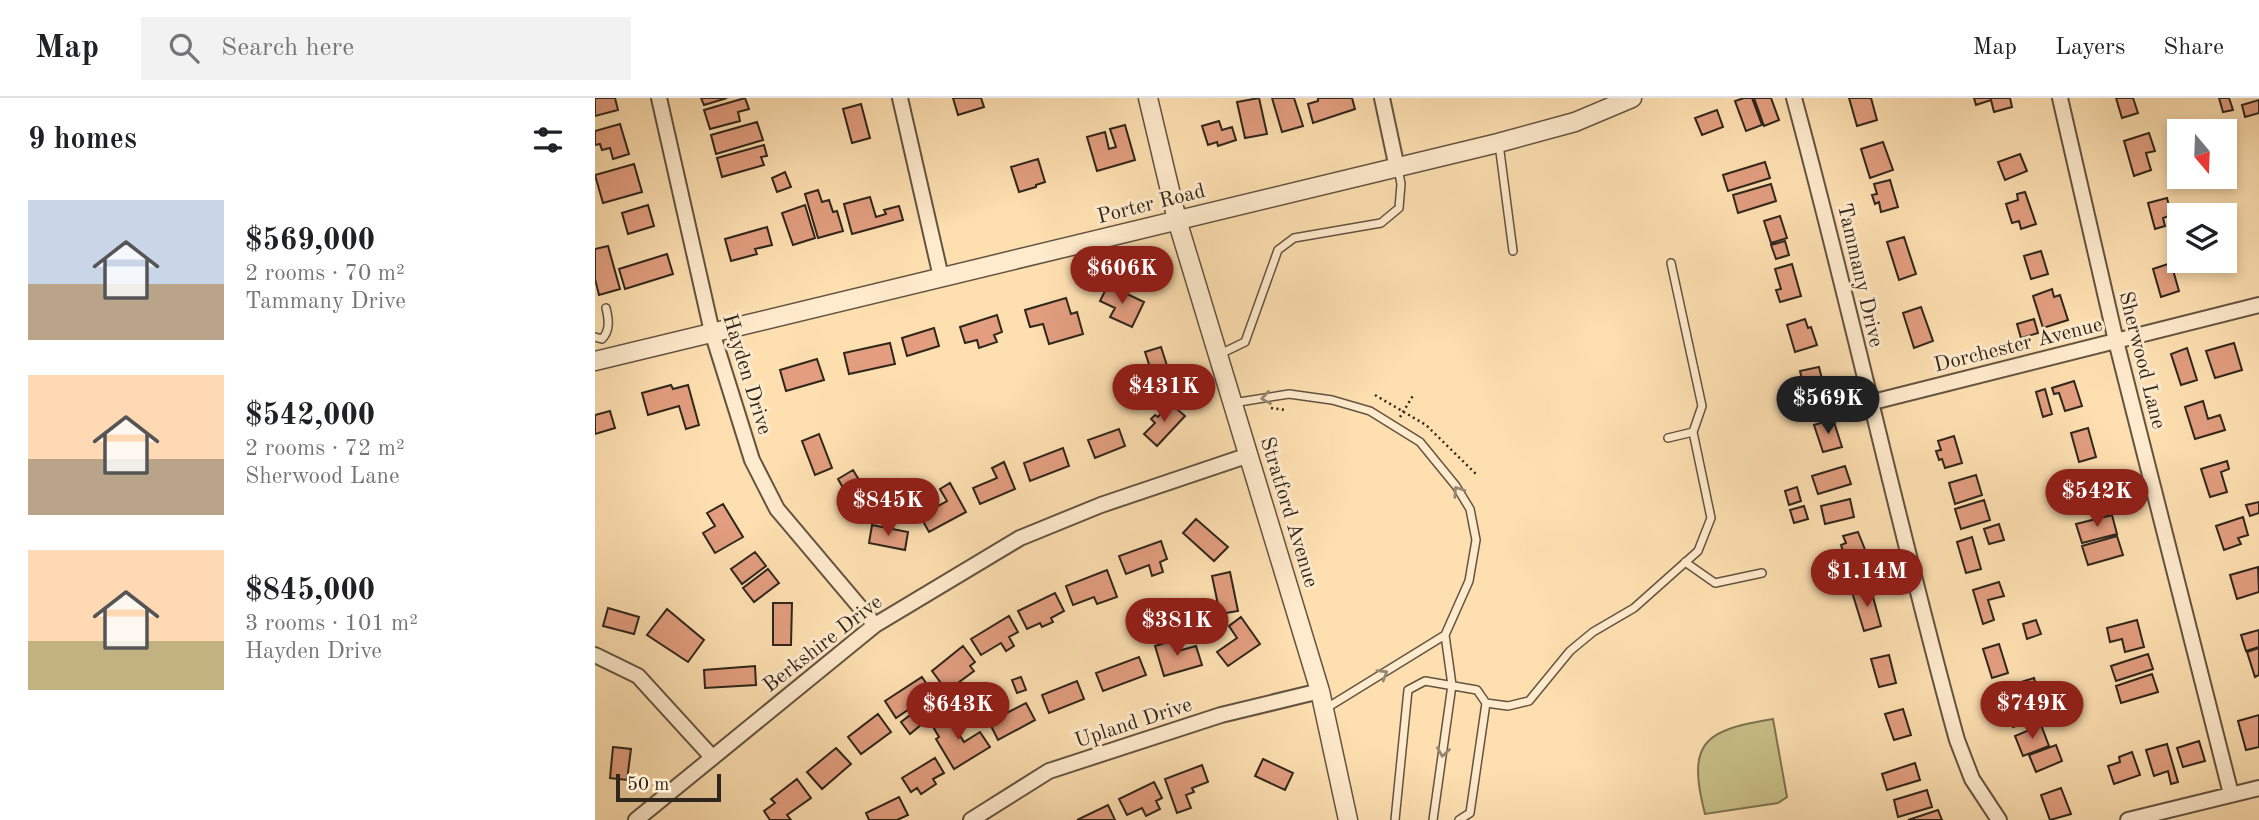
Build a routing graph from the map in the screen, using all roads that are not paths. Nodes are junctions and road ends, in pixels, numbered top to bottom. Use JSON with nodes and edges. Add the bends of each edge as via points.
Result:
{"nodes":[{"id":1,"x":659,"y":98,"type":"edge"},
{"id":2,"x":900,"y":98,"type":"edge"},
{"id":3,"x":1148,"y":98,"type":"edge"},
{"id":4,"x":1382,"y":98,"type":"edge"},
{"id":5,"x":1632,"y":98,"type":"edge"},
{"id":6,"x":1794,"y":98,"type":"edge"},
{"id":7,"x":2060,"y":98,"type":"edge"},
{"id":8,"x":1499,"y":143,"type":"junction"},
{"id":9,"x":1397,"y":168,"type":"junction"},
{"id":10,"x":1177,"y":220,"type":"junction"},
{"id":11,"x":1513,"y":251,"type":"dead end"},
{"id":12,"x":1671,"y":264,"type":"dead end"},
{"id":13,"x":941,"y":278,"type":"junction"},
{"id":14,"x":2259,"y":305,"type":"edge"},
{"id":15,"x":606,"y":308,"type":"dead end"},
{"id":16,"x":712,"y":332,"type":"junction"},
{"id":17,"x":598,"y":338,"type":"edge"},
{"id":18,"x":2116,"y":341,"type":"junction"},
{"id":19,"x":1218,"y":355,"type":"junction"},
{"id":20,"x":601,"y":360,"type":"edge"},
{"id":21,"x":1233,"y":403,"type":"junction"},
{"id":22,"x":1869,"y":403,"type":"junction"},
{"id":23,"x":1693,"y":432,"type":"junction"},
{"id":24,"x":1668,"y":438,"type":"dead end"},
{"id":25,"x":1249,"y":455,"type":"junction"},
{"id":26,"x":1685,"y":562,"type":"junction"},
{"id":27,"x":1762,"y":573,"type":"dead end"},
{"id":28,"x":875,"y":625,"type":"junction"},
{"id":29,"x":1445,"y":635,"type":"junction"},
{"id":30,"x":595,"y":655,"type":"edge"},
{"id":31,"x":1452,"y":685,"type":"junction"},
{"id":32,"x":1320,"y":691,"type":"junction"},
{"id":33,"x":1486,"y":703,"type":"junction"},
{"id":34,"x":1324,"y":709,"type":"junction"},
{"id":35,"x":712,"y":757,"type":"junction"},
{"id":36,"x":2259,"y":788,"type":"edge"},
{"id":37,"x":2231,"y":794,"type":"junction"},
{"id":38,"x":636,"y":820,"type":"edge"},
{"id":39,"x":971,"y":820,"type":"edge"},
{"id":40,"x":1348,"y":820,"type":"edge"},
{"id":41,"x":1395,"y":820,"type":"edge"},
{"id":42,"x":1433,"y":820,"type":"edge"},
{"id":43,"x":1459,"y":820,"type":"edge"},
{"id":44,"x":1999,"y":820,"type":"edge"},
{"id":45,"x":2129,"y":820,"type":"edge"}],
"edges":[{"from":1,"to":16,"type":"street","name":"Hayden Drive"},
{"from":2,"to":13,"type":"street"},
{"from":3,"to":10,"type":"street","name":"Stratford Avenue"},
{"from":4,"to":9,"type":"street"},
{"from":5,"to":8,"type":"street","name":"Porter Road","via":[[1575,122]]},
{"from":6,"to":22,"type":"street","name":"Tammany Drive"},
{"from":7,"to":18,"type":"street","name":"Sherwood Lane"},
{"from":8,"to":9,"type":"street","name":"Porter Road"},
{"from":8,"to":11,"type":"lane"},
{"from":9,"to":10,"type":"street","name":"Porter Road"},
{"from":9,"to":19,"type":"lane","via":[[1399,208],[1381,223],[1294,238],[1278,250],[1245,342]]},
{"from":10,"to":13,"type":"street","name":"Porter Road"},
{"from":10,"to":19,"type":"street","name":"Stratford Avenue"},
{"from":12,"to":23,"type":"lane","via":[[1702,406]]},
{"from":13,"to":16,"type":"street","name":"Porter Road"},
{"from":14,"to":18,"type":"street","name":"Dorchester Avenue"},
{"from":15,"to":17,"type":"lane","via":[[608,329]]},
{"from":16,"to":20,"type":"street","name":"Porter Road"},
{"from":16,"to":28,"type":"street","name":"Hayden Drive","via":[[752,460],[777,509]]},
{"from":17,"to":20,"type":"lane"},
{"from":18,"to":22,"type":"street","name":"Dorchester Avenue"},
{"from":18,"to":37,"type":"street","name":"Sherwood Lane"},
{"from":19,"to":21,"type":"street","name":"Stratford Avenue"},
{"from":21,"to":25,"type":"street","name":"Stratford Avenue"},
{"from":29,"to":21,"type":"lane","one_way":true,"via":[[1469,581],[1476,540],[1470,509],[1420,442],[1370,411],[1332,400],[1290,394]]},
{"from":22,"to":44,"type":"street","name":"Tammany Drive","via":[[1957,740],[1972,779]]},
{"from":23,"to":24,"type":"lane"},
{"from":23,"to":26,"type":"lane","via":[[1711,518],[1697,551]]},
{"from":25,"to":28,"type":"street","name":"Berkshire Drive","via":[[1020,538]]},
{"from":25,"to":32,"type":"street","name":"Stratford Avenue"},
{"from":26,"to":27,"type":"lane","via":[[1715,583]]},
{"from":26,"to":33,"type":"lane","via":[[1634,608],[1570,651],[1529,701],[1508,706]]},
{"from":28,"to":35,"type":"street","name":"Berkshire Drive"},
{"from":29,"to":31,"type":"lane"},
{"from":34,"to":29,"type":"lane","one_way":true},
{"from":30,"to":35,"type":"street","via":[[638,676]]},
{"from":31,"to":33,"type":"lane","via":[[1477,690]]},
{"from":31,"to":41,"type":"lane","via":[[1425,681],[1408,690]]},
{"from":31,"to":42,"type":"lane","one_way":true},
{"from":32,"to":34,"type":"street","name":"Stratford Avenue"},
{"from":32,"to":39,"type":"street","name":"Upland Drive","via":[[1221,715],[1049,771]]},
{"from":33,"to":43,"type":"lane","via":[[1470,813]]},
{"from":34,"to":40,"type":"street","name":"Stratford Avenue"},
{"from":35,"to":38,"type":"street","name":"Berkshire Drive"},
{"from":36,"to":37,"type":"street"},
{"from":37,"to":45,"type":"street"}]}
